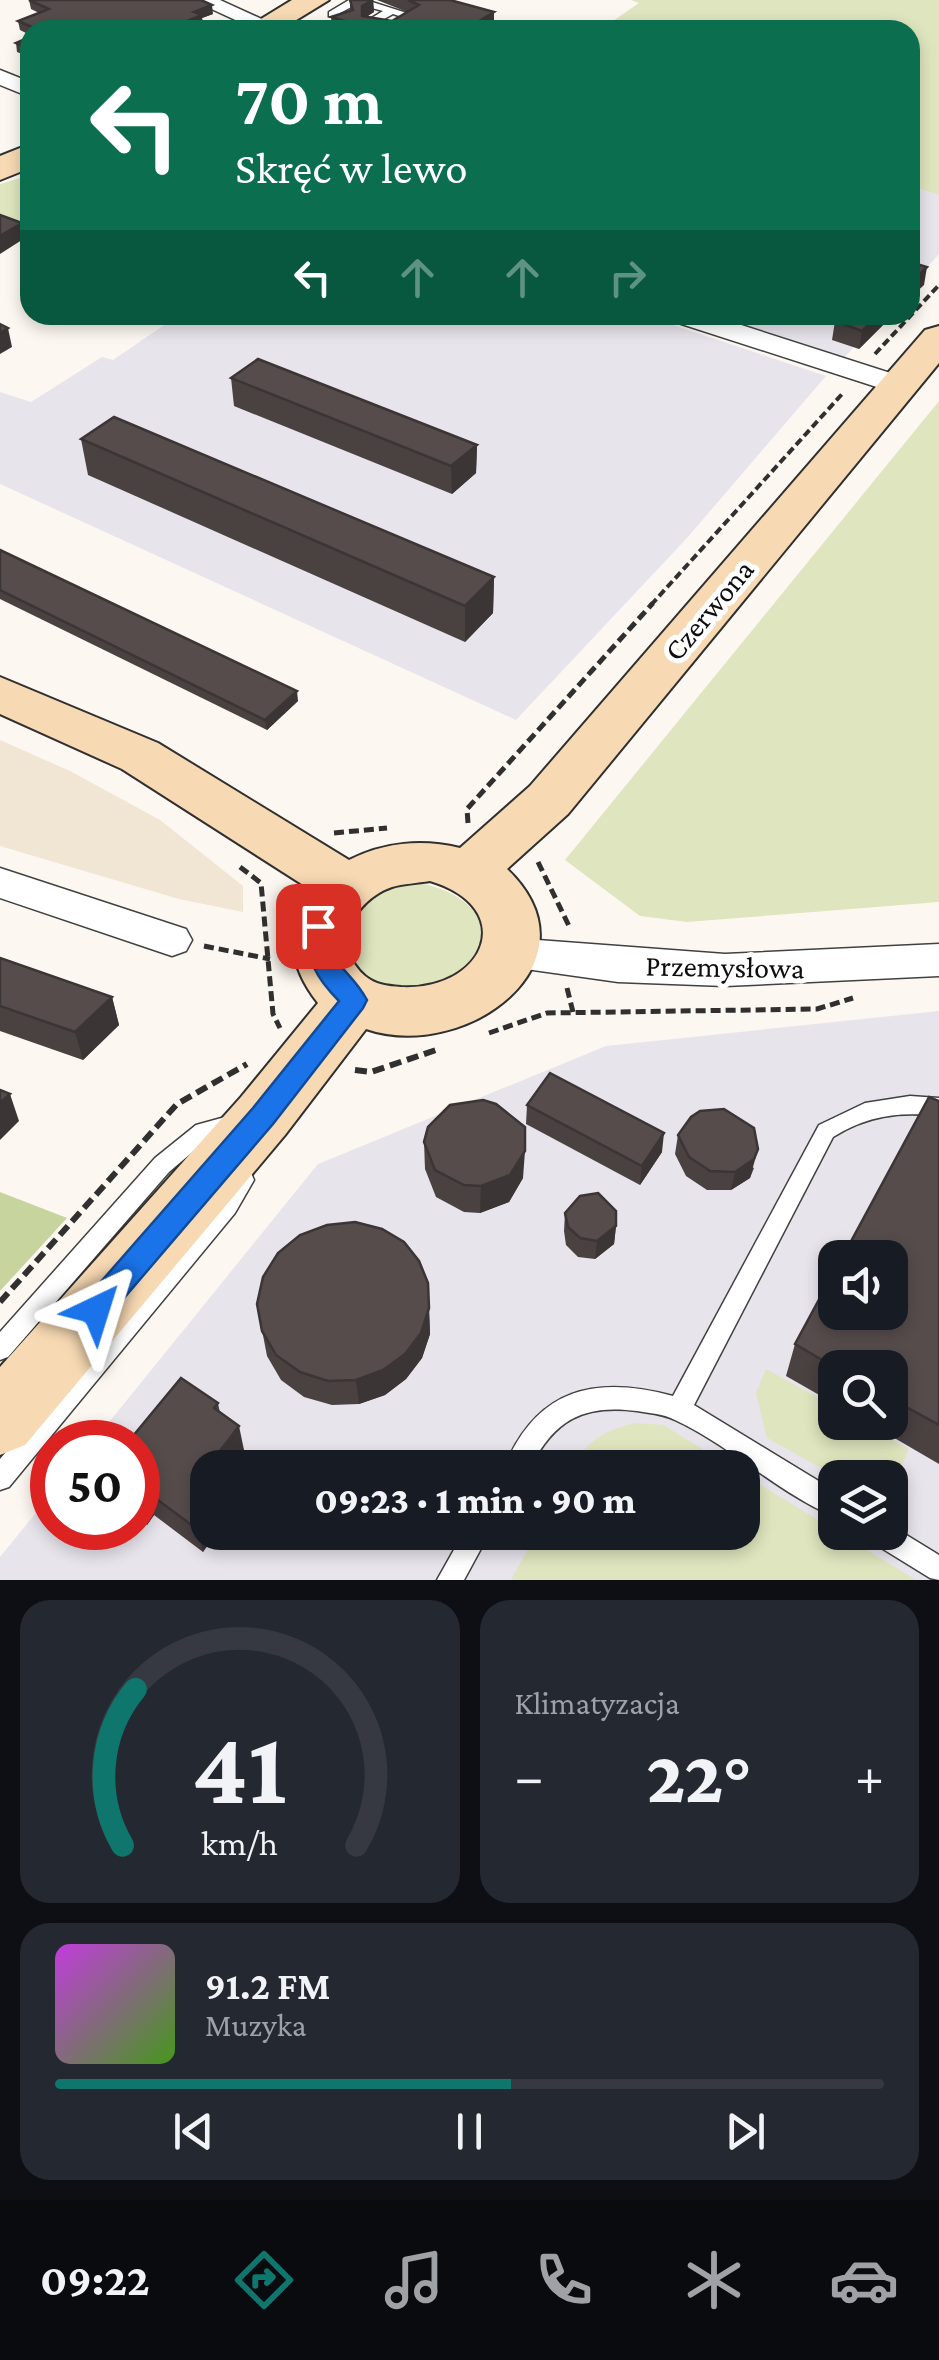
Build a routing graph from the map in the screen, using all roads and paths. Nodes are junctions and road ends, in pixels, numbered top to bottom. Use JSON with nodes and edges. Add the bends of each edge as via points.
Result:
{"nodes":[{"id":1,"x":202,"y":0,"type":"edge"},
{"id":2,"x":314,"y":0,"type":"edge"},
{"id":3,"x":355,"y":0,"type":"edge"},
{"id":4,"x":382,"y":8,"type":"junction"},
{"id":5,"x":245,"y":20,"type":"edge"},
{"id":6,"x":277,"y":20,"type":"edge"},
{"id":7,"x":355,"y":20,"type":"edge"},
{"id":8,"x":361,"y":20,"type":"edge"},
{"id":9,"x":361,"y":20,"type":"edge"},
{"id":10,"x":404,"y":20,"type":"edge"},
{"id":11,"x":939,"y":285,"type":"edge"},
{"id":12,"x":920,"y":315,"type":"edge"},
{"id":13,"x":713,"y":325,"type":"edge"},
{"id":14,"x":914,"y":325,"type":"edge"},
{"id":15,"x":939,"y":338,"type":"edge"},
{"id":16,"x":880,"y":379,"type":"junction"},
{"id":17,"x":0,"y":694,"type":"edge"},
{"id":18,"x":469,"y":848,"type":"junction"},
{"id":19,"x":534,"y":856,"type":"dead end"},
{"id":20,"x":0,"y":883,"type":"edge"},
{"id":21,"x":261,"y":883,"type":"dead end"},
{"id":22,"x":345,"y":884,"type":"junction"},
{"id":23,"x":570,"y":921,"type":"dead end"},
{"id":24,"x":172,"y":940,"type":"joint"},
{"id":25,"x":511,"y":954,"type":"junction"},
{"id":26,"x":270,"y":959,"type":"junction"},
{"id":27,"x":939,"y":960,"type":"edge"},
{"id":28,"x":567,"y":987,"type":"dead end"},
{"id":29,"x":865,"y":994,"type":"dead end"},
{"id":30,"x":354,"y":1000,"type":"junction"},
{"id":31,"x":281,"y":1030,"type":"dead end"},
{"id":32,"x":939,"y":1107,"type":"edge"},
{"id":33,"x":263,"y":1116,"type":"junction"},
{"id":34,"x":0,"y":1349,"type":"edge"},
{"id":35,"x":679,"y":1409,"type":"junction"},
{"id":36,"x":0,"y":1420,"type":"edge"},
{"id":37,"x":527,"y":1450,"type":"edge"},
{"id":38,"x":0,"y":1478,"type":"edge"},
{"id":39,"x":818,"y":1495,"type":"edge"},
{"id":40,"x":468,"y":1550,"type":"edge"},
{"id":41,"x":907,"y":1550,"type":"edge"},
{"id":42,"x":939,"y":1570,"type":"edge"},
{"id":43,"x":450,"y":1580,"type":"edge"}],
"edges":[{"from":1,"to":5,"type":"street"},
{"from":2,"to":6,"type":"main road"},
{"from":3,"to":4,"type":"lane"},
{"from":3,"to":7,"type":"lane","via":[[332,14]]},
{"from":4,"to":8,"type":"lane"},
{"from":4,"to":9,"type":"lane"},
{"from":4,"to":10,"type":"lane","via":[[411,16]]},
{"from":11,"to":12,"type":"path"},
{"from":13,"to":16,"type":"street"},
{"from":14,"to":16,"type":"path"},
{"from":15,"to":16,"type":"main road","name":"Czerwona"},
{"from":16,"to":18,"type":"main road","name":"Czerwona","via":[[549,800]]},
{"from":16,"to":18,"type":"path","via":[[467,809]]},
{"from":17,"to":22,"type":"main road","via":[[140,756]]},
{"from":18,"to":22,"type":"main road","via":[[430,862],[370,870]]},
{"from":18,"to":25,"type":"main road","via":[[504,902],[513,925]]},
{"from":19,"to":23,"type":"path"},
{"from":20,"to":24,"type":"street"},
{"from":21,"to":26,"type":"path"},
{"from":22,"to":30,"type":"main road","via":[[318,926],[318,950],[328,973]]},
{"from":24,"to":26,"type":"path"},
{"from":25,"to":27,"type":"street","name":"Przemysłowa","via":[[698,971]]},
{"from":25,"to":30,"type":"main road","via":[[476,996],[444,1009],[410,1013]]},
{"from":26,"to":31,"type":"path","via":[[273,1014]]},
{"from":28,"to":29,"type":"path","via":[[574,1012],[817,1009]]},
{"from":30,"to":33,"type":"main road"},
{"from":32,"to":35,"type":"lane","via":[[849,1114],[826,1131]]},
{"from":33,"to":34,"type":"lane","via":[[204,1131],[162,1165]]},
{"from":33,"to":36,"type":"main road"},
{"from":33,"to":38,"type":"lane","via":[[253,1164],[227,1206]]},
{"from":35,"to":37,"type":"lane","via":[[607,1396],[575,1404],[540,1428]]},
{"from":35,"to":39,"type":"lane"},
{"from":40,"to":43,"type":"lane"},
{"from":41,"to":42,"type":"lane"}]}
